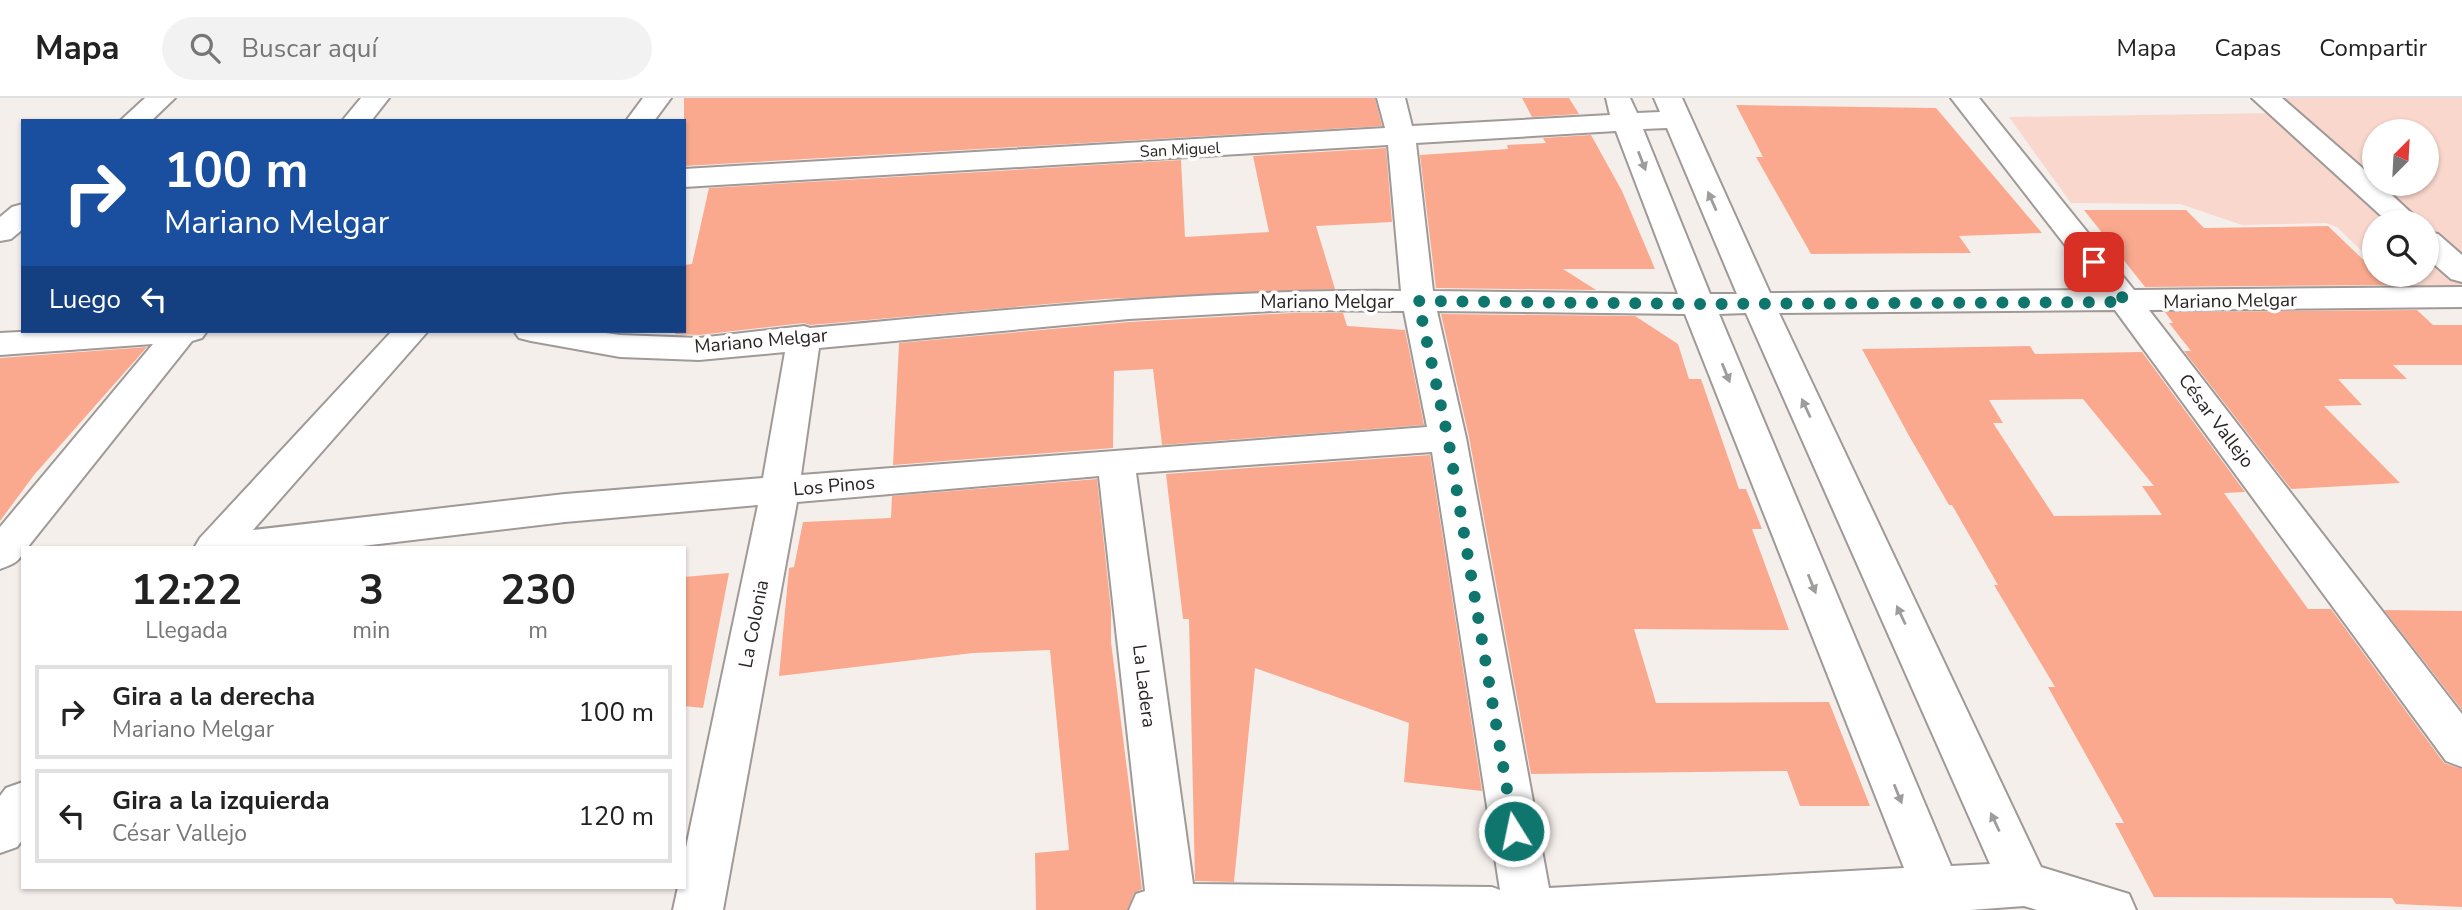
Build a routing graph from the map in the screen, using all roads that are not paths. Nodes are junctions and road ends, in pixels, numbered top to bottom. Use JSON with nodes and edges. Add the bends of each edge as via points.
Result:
{"nodes":[{"id":1,"x":161,"y":98,"type":"edge"},
{"id":2,"x":375,"y":98,"type":"edge"},
{"id":3,"x":657,"y":98,"type":"edge"},
{"id":4,"x":1391,"y":98,"type":"edge"},
{"id":5,"x":1965,"y":98,"type":"edge"},
{"id":6,"x":2266,"y":98,"type":"edge"},
{"id":7,"x":1672,"y":108,"type":"edge"},
{"id":8,"x":1622,"y":110,"type":"edge"},
{"id":9,"x":136,"y":119,"type":"edge"},
{"id":10,"x":358,"y":119,"type":"edge"},
{"id":11,"x":641,"y":119,"type":"edge"},
{"id":12,"x":1401,"y":137,"type":"junction"},
{"id":13,"x":686,"y":178,"type":"edge"},
{"id":14,"x":2392,"y":210,"type":"edge"},
{"id":15,"x":21,"y":215,"type":"edge"},
{"id":16,"x":0,"y":232,"type":"edge"},
{"id":17,"x":2439,"y":252,"type":"edge"},
{"id":18,"x":2462,"y":272,"type":"edge"},
{"id":19,"x":2462,"y":297,"type":"edge"},
{"id":20,"x":1418,"y":301,"type":"junction"},
{"id":21,"x":1757,"y":302,"type":"junction"},
{"id":22,"x":2126,"y":302,"type":"junction"},
{"id":23,"x":1698,"y":304,"type":"junction"},
{"id":24,"x":154,"y":333,"type":"edge"},
{"id":25,"x":180,"y":333,"type":"edge"},
{"id":26,"x":409,"y":333,"type":"edge"},
{"id":27,"x":543,"y":333,"type":"edge"},
{"id":28,"x":804,"y":337,"type":"junction"},
{"id":29,"x":0,"y":344,"type":"edge"},
{"id":30,"x":1448,"y":438,"type":"junction"},
{"id":31,"x":1116,"y":462,"type":"junction"},
{"id":32,"x":780,"y":491,"type":"junction"},
{"id":33,"x":216,"y":546,"type":"edge"},
{"id":34,"x":238,"y":546,"type":"edge"},
{"id":35,"x":0,"y":554,"type":"edge"},
{"id":36,"x":21,"y":569,"type":"edge"},
{"id":37,"x":0,"y":571,"type":"edge"},
{"id":38,"x":2462,"y":748,"type":"edge"},
{"id":39,"x":21,"y":805,"type":"edge"},
{"id":40,"x":0,"y":832,"type":"edge"},
{"id":41,"x":2024,"y":884,"type":"junction"},
{"id":42,"x":1941,"y":899,"type":"edge"},
{"id":43,"x":1166,"y":909,"type":"edge"},
{"id":44,"x":698,"y":910,"type":"edge"},
{"id":45,"x":1492,"y":910,"type":"edge"},
{"id":46,"x":1528,"y":910,"type":"edge"},
{"id":47,"x":1552,"y":910,"type":"edge"},
{"id":48,"x":2110,"y":910,"type":"edge"}],
"edges":[{"from":1,"to":9,"type":"street"},
{"from":2,"to":10,"type":"street"},
{"from":3,"to":11,"type":"street"},
{"from":4,"to":12,"type":"street"},
{"from":5,"to":22,"type":"street","name":"César Vallejo"},
{"from":6,"to":14,"type":"street"},
{"from":7,"to":8,"type":"street","name":"San Miguel"},
{"from":21,"to":7,"type":"street","one_way":true},
{"from":8,"to":12,"type":"street","name":"San Miguel"},
{"from":8,"to":23,"type":"street","one_way":true},
{"from":12,"to":13,"type":"street","name":"San Miguel"},
{"from":12,"to":20,"type":"street"},
{"from":15,"to":16,"type":"street"},
{"from":17,"to":18,"type":"street"},
{"from":19,"to":22,"type":"street","name":"Mariano Melgar"},
{"from":20,"to":23,"type":"street","name":"Mariano Melgar"},
{"from":20,"to":28,"type":"street","name":"Mariano Melgar","via":[[1292,300],[1129,309]]},
{"from":20,"to":30,"type":"street"},
{"from":21,"to":22,"type":"street","name":"Mariano Melgar"},
{"from":21,"to":23,"type":"street","name":"Mariano Melgar"},
{"from":41,"to":21,"type":"street","one_way":true},
{"from":22,"to":38,"type":"street","name":"César Vallejo"},
{"from":23,"to":42,"type":"street","one_way":true},
{"from":24,"to":29,"type":"street"},
{"from":25,"to":35,"type":"street"},
{"from":26,"to":33,"type":"street"},
{"from":27,"to":28,"type":"street","name":"Mariano Melgar","via":[[620,346],[699,349]]},
{"from":28,"to":32,"type":"street","name":"La Colonia"},
{"from":30,"to":31,"type":"street","name":"Los Pinos"},
{"from":30,"to":46,"type":"street"},
{"from":31,"to":32,"type":"street","name":"Los Pinos"},
{"from":31,"to":43,"type":"street","name":"La Ladera"},
{"from":32,"to":34,"type":"street","name":"Los Pinos","via":[[565,508]]},
{"from":32,"to":44,"type":"street","name":"La Colonia"},
{"from":36,"to":37,"type":"street"},
{"from":39,"to":40,"type":"street"},
{"from":41,"to":42,"type":"street"},
{"from":41,"to":48,"type":"street"},
{"from":42,"to":47,"type":"street"},
{"from":43,"to":45,"type":"street"}]}
